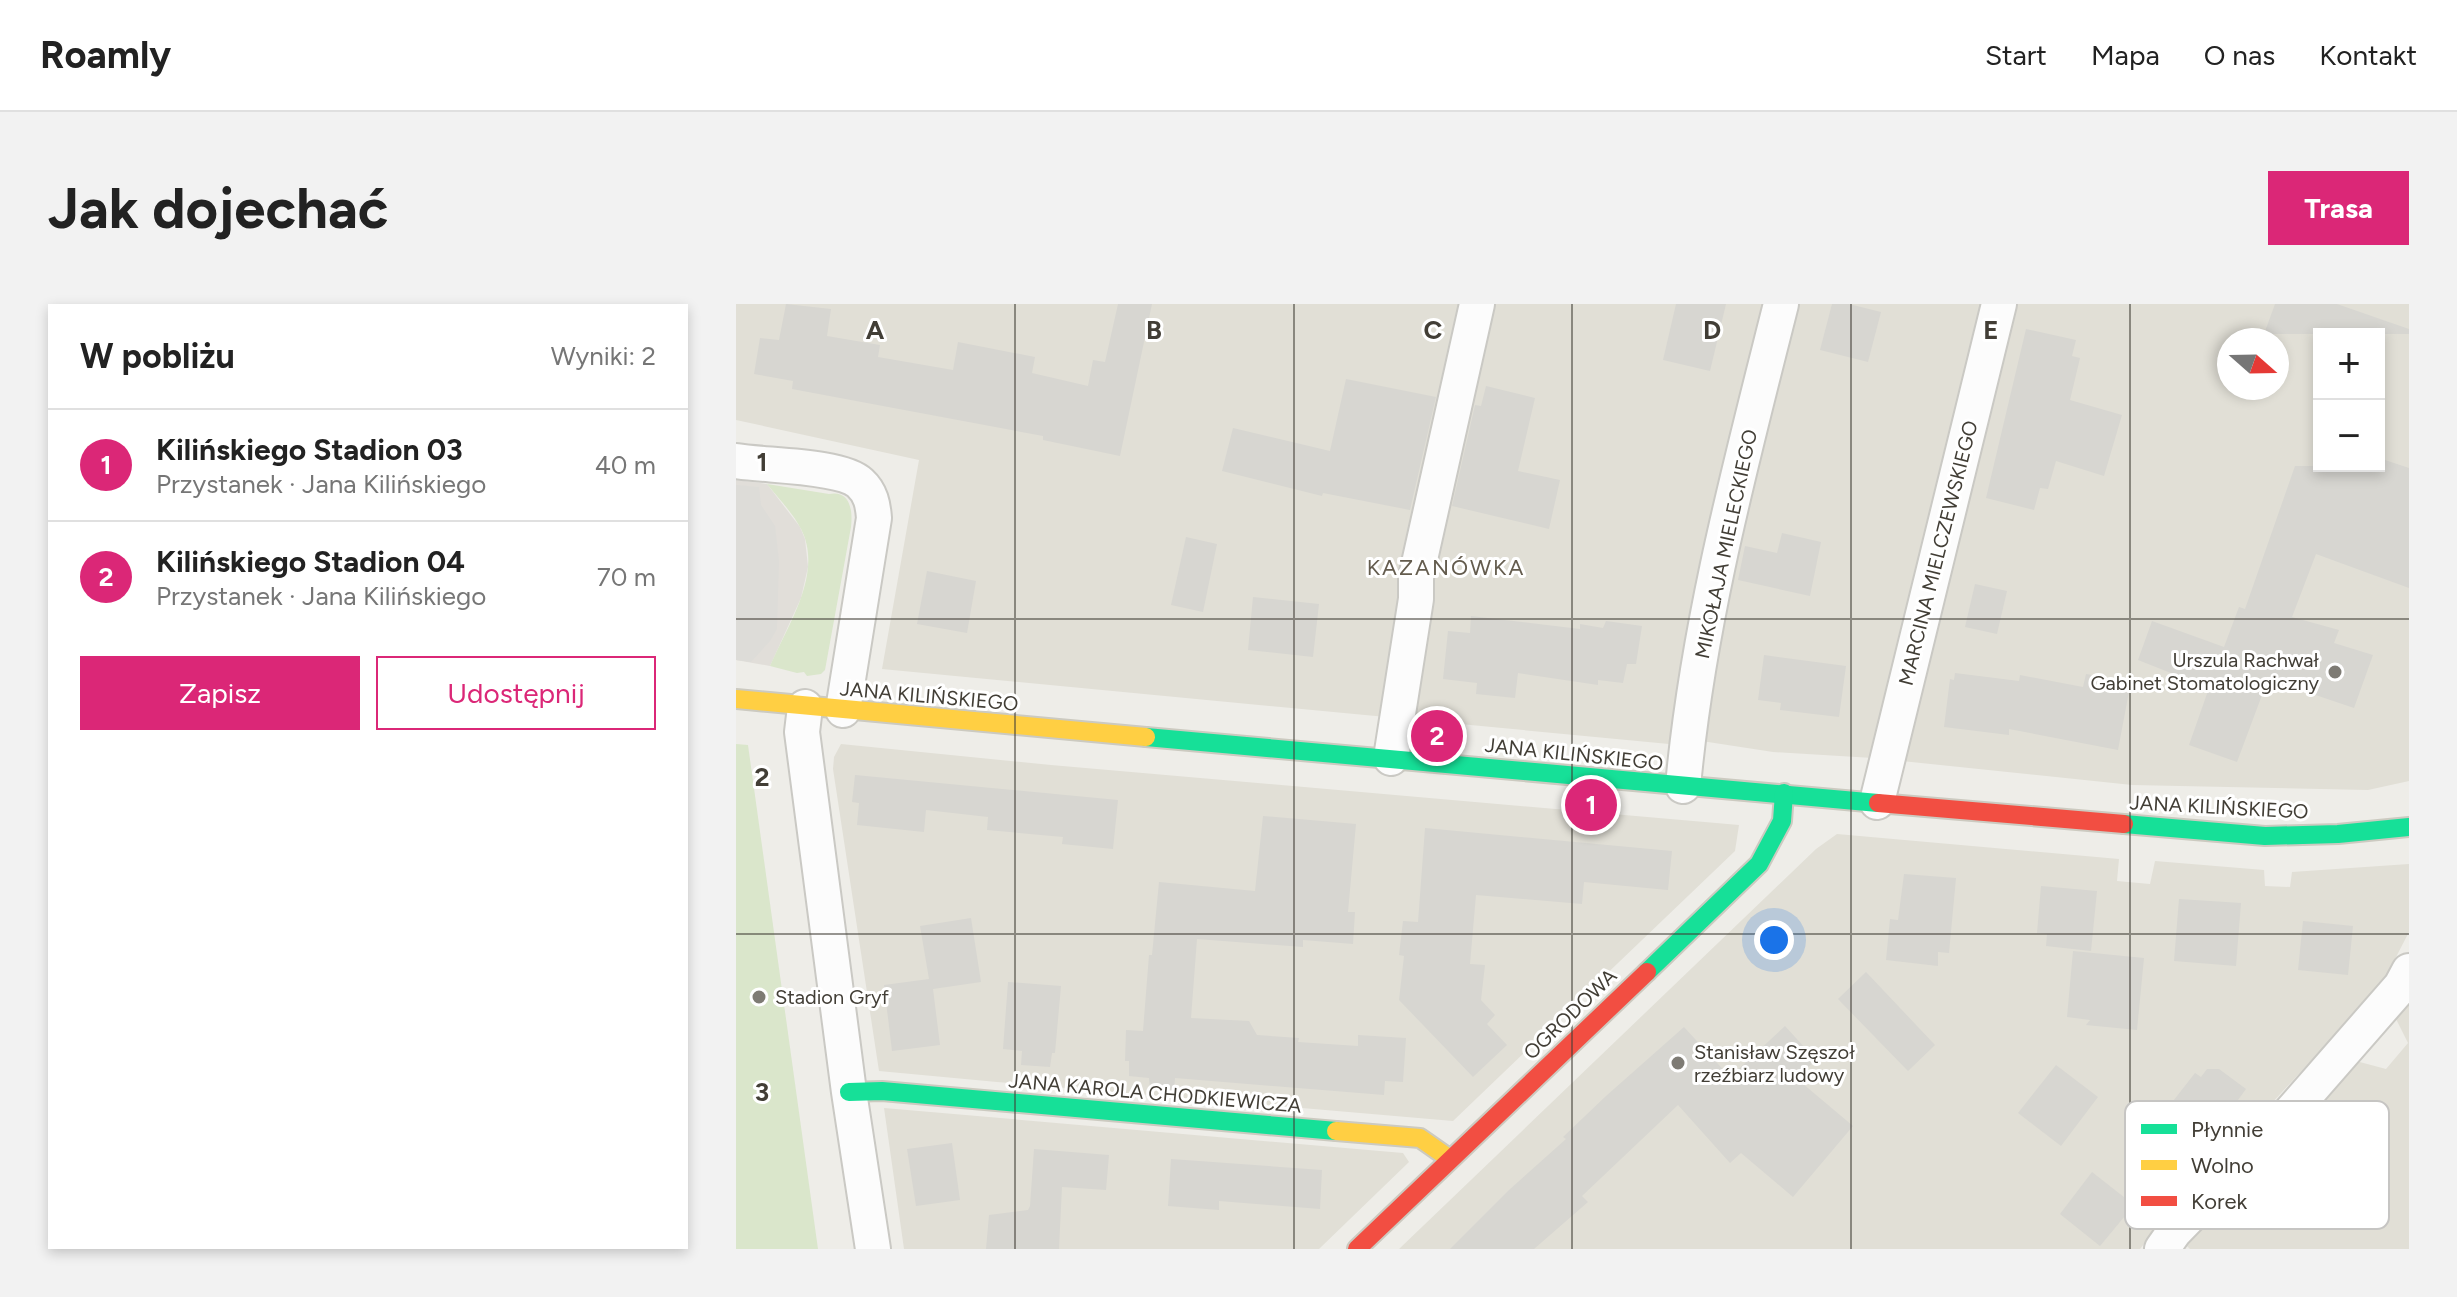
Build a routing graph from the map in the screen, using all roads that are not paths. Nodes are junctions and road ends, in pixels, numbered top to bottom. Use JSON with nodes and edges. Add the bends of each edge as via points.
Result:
{"nodes":[{"id":1,"x":1477,"y":304,"type":"edge"},
{"id":2,"x":1781,"y":304,"type":"edge"},
{"id":3,"x":1999,"y":304,"type":"edge"},
{"id":4,"x":736,"y":461,"type":"edge"},
{"id":5,"x":736,"y":699,"type":"edge"},
{"id":6,"x":805,"y":707,"type":"junction"},
{"id":7,"x":843,"y":710,"type":"junction"},
{"id":8,"x":1391,"y":758,"type":"junction"},
{"id":9,"x":1683,"y":786,"type":"junction"},
{"id":10,"x":1784,"y":793,"type":"junction"},
{"id":11,"x":1877,"y":802,"type":"junction"},
{"id":12,"x":2409,"y":827,"type":"edge"},
{"id":13,"x":2409,"y":971,"type":"edge"},
{"id":14,"x":849,"y":1092,"type":"junction"},
{"id":15,"x":2300,"y":1101,"type":"edge"},
{"id":16,"x":1450,"y":1159,"type":"junction"},
{"id":17,"x":873,"y":1249,"type":"edge"},
{"id":18,"x":1357,"y":1249,"type":"edge"}],
"edges":[{"from":1,"to":8,"type":"street","via":[[1416,577]]},
{"from":2,"to":9,"type":"street","name":"MIKOŁAJA MIELECKIEGO","via":[[1722,543]]},
{"from":3,"to":11,"type":"street","name":"MARCINA MIELCZEWSKIEGO"},
{"from":4,"to":7,"type":"street","via":[[840,473],[859,482],[873,502]]},
{"from":5,"to":6,"type":"street","name":"JANA KILIŃSKIEGO"},
{"from":6,"to":7,"type":"street","name":"JANA KILIŃSKIEGO"},
{"from":6,"to":14,"type":"street","via":[[802,732]]},
{"from":7,"to":8,"type":"street","name":"JANA KILIŃSKIEGO"},
{"from":8,"to":9,"type":"street","name":"JANA KILIŃSKIEGO"},
{"from":9,"to":10,"type":"street","name":"JANA KILIŃSKIEGO"},
{"from":10,"to":11,"type":"street","name":"JANA KILIŃSKIEGO"},
{"from":10,"to":16,"type":"street","name":"OGRODOWA","via":[[1782,821],[1759,864]]},
{"from":11,"to":12,"type":"street","name":"JANA KILIŃSKIEGO","via":[[2265,836]]},
{"from":13,"to":15,"type":"street"},
{"from":14,"to":16,"type":"street","name":"JANA KAROLA CHODKIEWICZA","via":[[1420,1138]]},
{"from":14,"to":17,"type":"street"},
{"from":16,"to":18,"type":"street","name":"OGRODOWA"}]}
